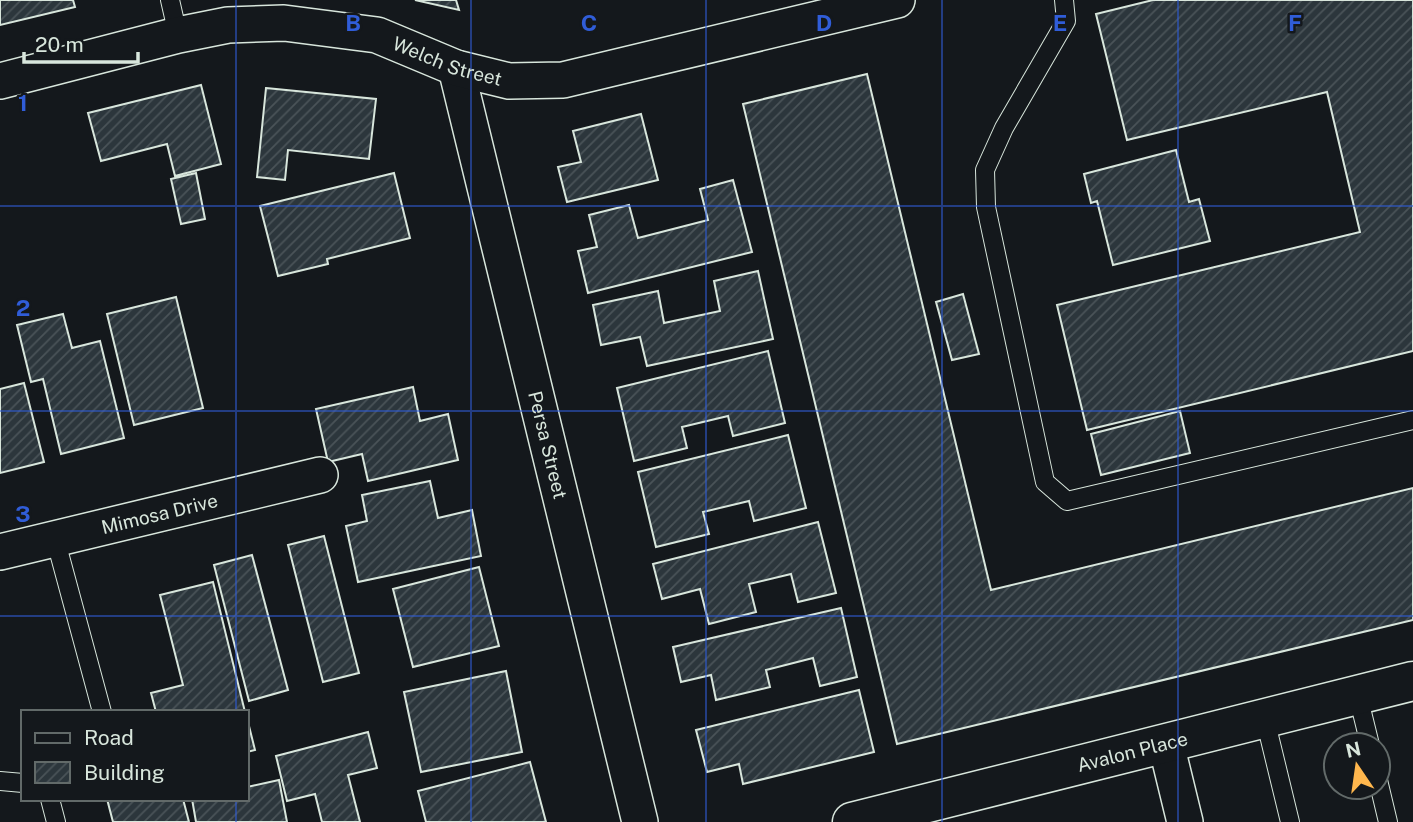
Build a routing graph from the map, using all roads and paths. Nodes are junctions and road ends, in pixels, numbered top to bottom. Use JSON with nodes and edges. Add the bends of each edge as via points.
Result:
{"nodes":[{"id":1,"x":170,"y":0,"type":"edge"},
{"id":2,"x":897,"y":0,"type":"edge"},
{"id":3,"x":1064,"y":0,"type":"edge"},
{"id":4,"x":851,"y":5,"type":"edge"},
{"id":5,"x":178,"y":35,"type":"junction"},
{"id":6,"x":456,"y":68,"type":"junction"},
{"id":7,"x":0,"y":81,"type":"edge"},
{"id":8,"x":1413,"y":420,"type":"edge"},
{"id":9,"x":320,"y":474,"type":"dead end"},
{"id":10,"x":55,"y":538,"type":"junction"},
{"id":11,"x":0,"y":552,"type":"edge"},
{"id":12,"x":1413,"y":681,"type":"edge"},
{"id":13,"x":1358,"y":695,"type":"junction"},
{"id":14,"x":101,"y":710,"type":"edge"},
{"id":15,"x":1265,"y":719,"type":"junction"},
{"id":16,"x":1367,"y":731,"type":"edge"},
{"id":17,"x":1166,"y":744,"type":"junction"},
{"id":18,"x":0,"y":781,"type":"edge"},
{"id":19,"x":21,"y":783,"type":"edge"},
{"id":20,"x":50,"y":801,"type":"edge"},
{"id":21,"x":1383,"y":801,"type":"edge"},
{"id":22,"x":55,"y":822,"type":"edge"},
{"id":23,"x":640,"y":822,"type":"edge"},
{"id":24,"x":852,"y":822,"type":"edge"},
{"id":25,"x":1185,"y":822,"type":"edge"},
{"id":26,"x":1290,"y":822,"type":"edge"},
{"id":27,"x":1388,"y":822,"type":"edge"}],
"edges":[{"from":1,"to":5,"type":"lane"},
{"from":2,"to":4,"type":"street","name":"Welch Street"},
{"from":3,"to":8,"type":"lane","via":[[1066,21],[985,170],[986,207],[1045,482],[1067,501]]},
{"from":4,"to":6,"type":"street","name":"Welch Street","via":[[563,79],[509,81]]},
{"from":5,"to":6,"type":"street","name":"Welch Street","via":[[228,25],[284,23],[377,34]]},
{"from":5,"to":7,"type":"street","name":"Welch Street"},
{"from":6,"to":23,"type":"street","name":"Persa Street"},
{"from":9,"to":10,"type":"street","name":"Mimosa Drive"},
{"from":10,"to":11,"type":"street","name":"Mimosa Drive"},
{"from":10,"to":14,"type":"lane"},
{"from":12,"to":13,"type":"street","name":"Avalon Place"},
{"from":13,"to":15,"type":"street","name":"Avalon Place"},
{"from":13,"to":16,"type":"lane"},
{"from":15,"to":17,"type":"street","name":"Avalon Place"},
{"from":15,"to":26,"type":"lane"},
{"from":17,"to":24,"type":"street","name":"Avalon Place"},
{"from":17,"to":25,"type":"street"},
{"from":18,"to":19,"type":"lane"},
{"from":20,"to":22,"type":"lane"},
{"from":21,"to":27,"type":"lane"}]}
